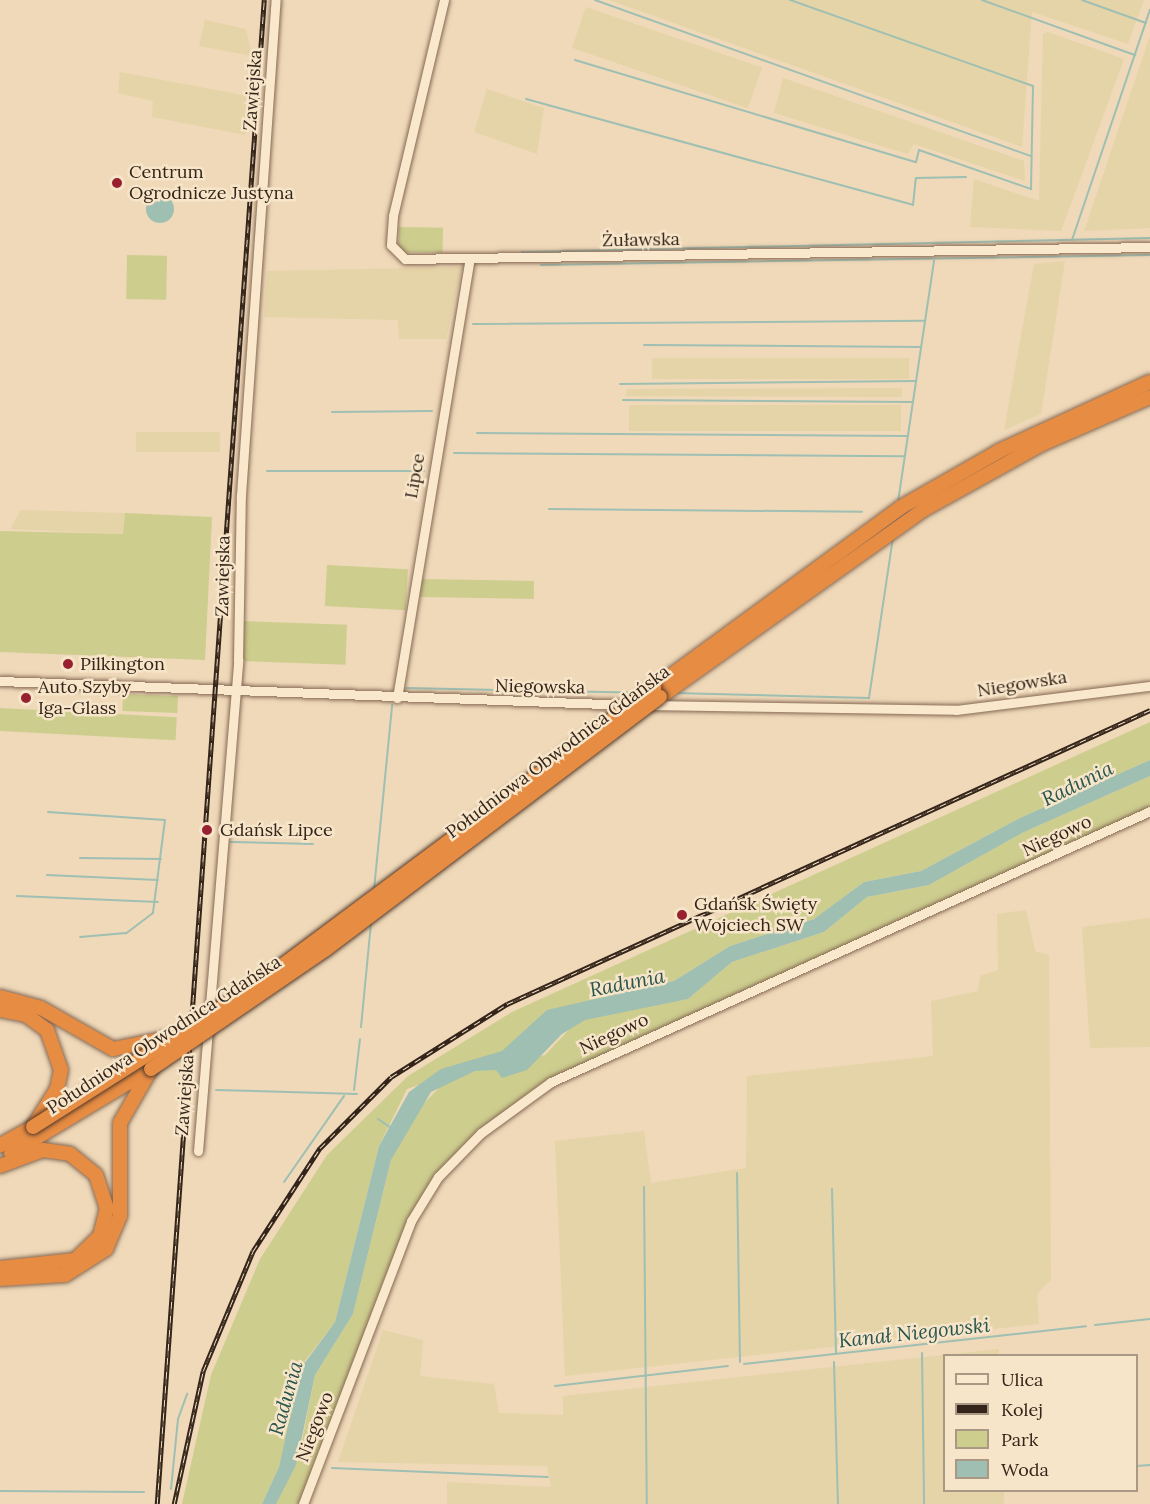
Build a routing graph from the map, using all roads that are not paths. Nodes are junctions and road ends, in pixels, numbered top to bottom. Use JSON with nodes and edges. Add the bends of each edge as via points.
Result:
{"nodes":[{"id":1,"x":276,"y":0,"type":"edge"},
{"id":2,"x":444,"y":0,"type":"edge"},
{"id":3,"x":1150,"y":247,"type":"edge"},
{"id":4,"x":470,"y":259,"type":"junction"},
{"id":5,"x":1150,"y":382,"type":"edge"},
{"id":6,"x":1150,"y":397,"type":"edge"},
{"id":7,"x":0,"y":681,"type":"edge"},
{"id":8,"x":1150,"y":686,"type":"edge"},
{"id":9,"x":234,"y":690,"type":"junction"},
{"id":10,"x":397,"y":698,"type":"junction"},
{"id":11,"x":1150,"y":811,"type":"edge"},
{"id":12,"x":0,"y":997,"type":"edge"},
{"id":13,"x":0,"y":1010,"type":"edge"},
{"id":14,"x":200,"y":1023,"type":"junction"},
{"id":15,"x":151,"y":1069,"type":"junction"},
{"id":16,"x":33,"y":1127,"type":"junction"},
{"id":17,"x":0,"y":1145,"type":"edge"},
{"id":18,"x":198,"y":1151,"type":"dead end"},
{"id":19,"x":0,"y":1159,"type":"edge"},
{"id":20,"x":0,"y":1166,"type":"edge"},
{"id":21,"x":0,"y":1268,"type":"edge"},
{"id":22,"x":0,"y":1279,"type":"edge"},
{"id":23,"x":303,"y":1504,"type":"edge"}],
"edges":[{"from":1,"to":9,"type":"street","name":"Zawiejska","via":[[241,495]]},
{"from":2,"to":4,"type":"street","name":"Żuławska","via":[[395,203],[391,245],[405,259]]},
{"from":3,"to":4,"type":"street","name":"Żuławska"},
{"from":4,"to":10,"type":"street","name":"Lipce"},
{"from":5,"to":14,"type":"highway","name":"Południowa Obwodnica Gdańska","bridge":true,"via":[[1060,420],[926,492],[806,572],[365,905]]},
{"from":6,"to":15,"type":"highway","name":"Południowa Obwodnica Gdańska","bridge":true,"via":[[1008,461],[856,552],[325,950]]},
{"from":7,"to":9,"type":"street","name":"Niegowska"},
{"from":8,"to":10,"type":"street","name":"Niegowska","via":[[956,710]]},
{"from":9,"to":10,"type":"street","name":"Niegowska"},
{"from":9,"to":18,"type":"street","name":"Zawiejska"},
{"from":11,"to":23,"type":"street","name":"Niegowo","via":[[551,1082],[481,1133],[438,1177],[411,1221]]},
{"from":12,"to":14,"type":"highway","bridge":true,"via":[[41,1008],[113,1048],[149,1045]]},
{"from":13,"to":16,"type":"highway","via":[[36,1020],[58,1049],[58,1085]]},
{"from":14,"to":16,"type":"highway","name":"Południowa Obwodnica Gdańska","bridge":true},
{"from":15,"to":19,"type":"highway","name":"Południowa Obwodnica Gdańska"},
{"from":15,"to":22,"type":"highway","via":[[120,1123],[120,1216],[106,1249],[65,1275]]},
{"from":16,"to":17,"type":"highway","name":"Południowa Obwodnica Gdańska"},
{"from":20,"to":21,"type":"highway","via":[[43,1150],[70,1154],[96,1175],[107,1208],[100,1236],[75,1260]]}]}
